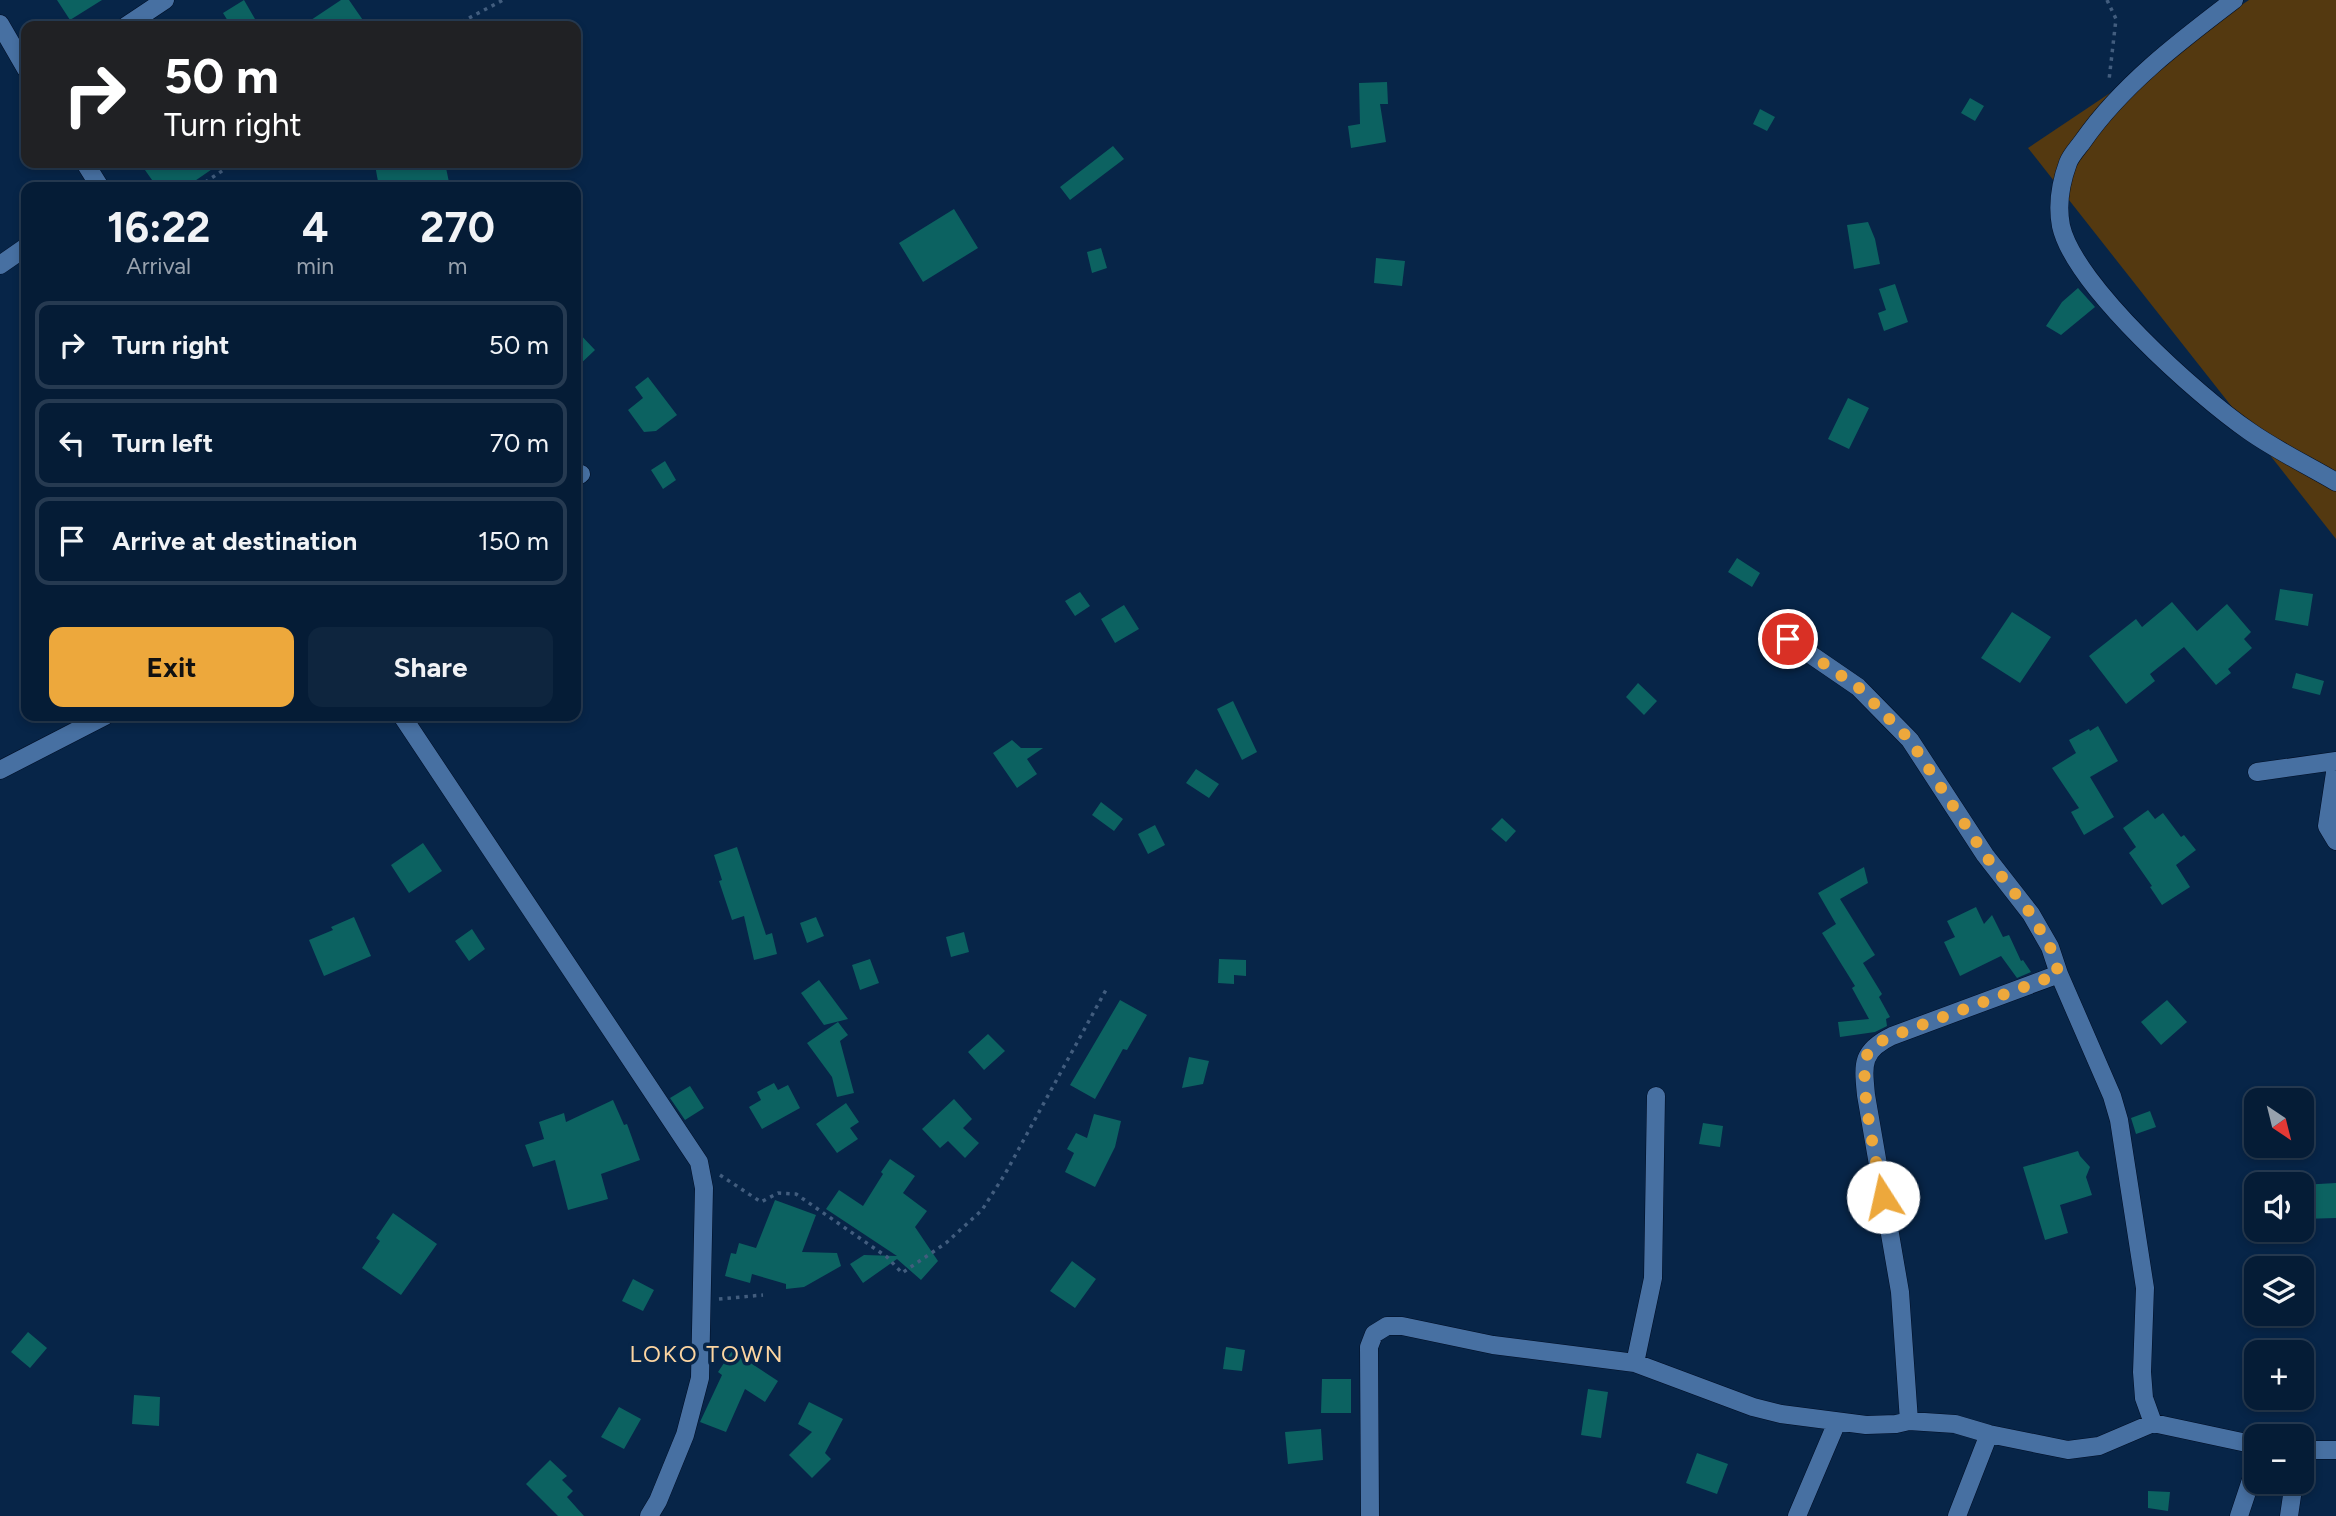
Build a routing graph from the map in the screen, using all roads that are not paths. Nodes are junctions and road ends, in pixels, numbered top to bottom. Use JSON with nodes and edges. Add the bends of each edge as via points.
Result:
{"nodes":[{"id":1,"x":164,"y":0,"type":"edge"},
{"id":2,"x":2234,"y":0,"type":"edge"},
{"id":3,"x":133,"y":21,"type":"edge"},
{"id":4,"x":0,"y":24,"type":"edge"},
{"id":5,"x":21,"y":57,"type":"edge"},
{"id":6,"x":21,"y":250,"type":"edge"},
{"id":7,"x":0,"y":265,"type":"edge"},
{"id":8,"x":2336,"y":482,"type":"edge"},
{"id":9,"x":1788,"y":639,"type":"dead end"},
{"id":10,"x":95,"y":721,"type":"edge"},
{"id":11,"x":405,"y":721,"type":"edge"},
{"id":12,"x":2336,"y":764,"type":"edge"},
{"id":13,"x":0,"y":770,"type":"edge"},
{"id":14,"x":2257,"y":772,"type":"dead end"},
{"id":15,"x":2336,"y":841,"type":"edge"},
{"id":16,"x":2059,"y":974,"type":"junction"},
{"id":17,"x":1656,"y":1096,"type":"dead end"},
{"id":18,"x":1635,"y":1363,"type":"junction"},
{"id":19,"x":1909,"y":1421,"type":"junction"},
{"id":20,"x":1837,"y":1422,"type":"junction"},
{"id":21,"x":2153,"y":1423,"type":"junction"},
{"id":22,"x":1989,"y":1434,"type":"junction"},
{"id":23,"x":2244,"y":1442,"type":"edge"},
{"id":24,"x":2314,"y":1450,"type":"edge"},
{"id":25,"x":2336,"y":1450,"type":"edge"},
{"id":26,"x":2246,"y":1494,"type":"edge"},
{"id":27,"x":2292,"y":1494,"type":"edge"},
{"id":28,"x":649,"y":1516,"type":"edge"},
{"id":29,"x":1370,"y":1516,"type":"edge"},
{"id":30,"x":1797,"y":1516,"type":"edge"},
{"id":31,"x":1957,"y":1516,"type":"edge"},
{"id":32,"x":2239,"y":1516,"type":"edge"},
{"id":33,"x":2289,"y":1516,"type":"edge"}],
"edges":[{"from":1,"to":3,"type":"street"},
{"from":2,"to":8,"type":"street","via":[[2105,113],[2069,160],[2059,202],[2061,224],[2076,259],[2095,286],[2184,379],[2249,431]]},
{"from":4,"to":5,"type":"street"},
{"from":6,"to":7,"type":"street"},
{"from":9,"to":16,"type":"street","via":[[1858,687],[1910,740],[1985,855],[2031,914]]},
{"from":10,"to":13,"type":"street"},
{"from":11,"to":28,"type":"street","via":[[699,1162],[704,1188],[700,1378],[685,1436]]},
{"from":12,"to":14,"type":"street"},
{"from":12,"to":15,"type":"street","via":[[2327,825]]},
{"from":16,"to":19,"type":"street","via":[[1892,1036],[1868,1052],[1866,1095],[1900,1292]]},
{"from":16,"to":21,"type":"street","via":[[2119,1120],[2145,1288],[2141,1372]]},
{"from":17,"to":18,"type":"street","via":[[1653,1278]]},
{"from":18,"to":20,"type":"street","via":[[1753,1407]]},
{"from":18,"to":29,"type":"street","via":[[1387,1326],[1374,1334],[1369,1347]]},
{"from":19,"to":20,"type":"street"},
{"from":19,"to":22,"type":"street","via":[[1955,1424]]},
{"from":20,"to":30,"type":"street"},
{"from":21,"to":22,"type":"street","via":[[2099,1446],[2068,1450]]},
{"from":21,"to":23,"type":"street"},
{"from":22,"to":31,"type":"street"},
{"from":24,"to":25,"type":"street"},
{"from":26,"to":32,"type":"street"},
{"from":27,"to":33,"type":"street"}]}
